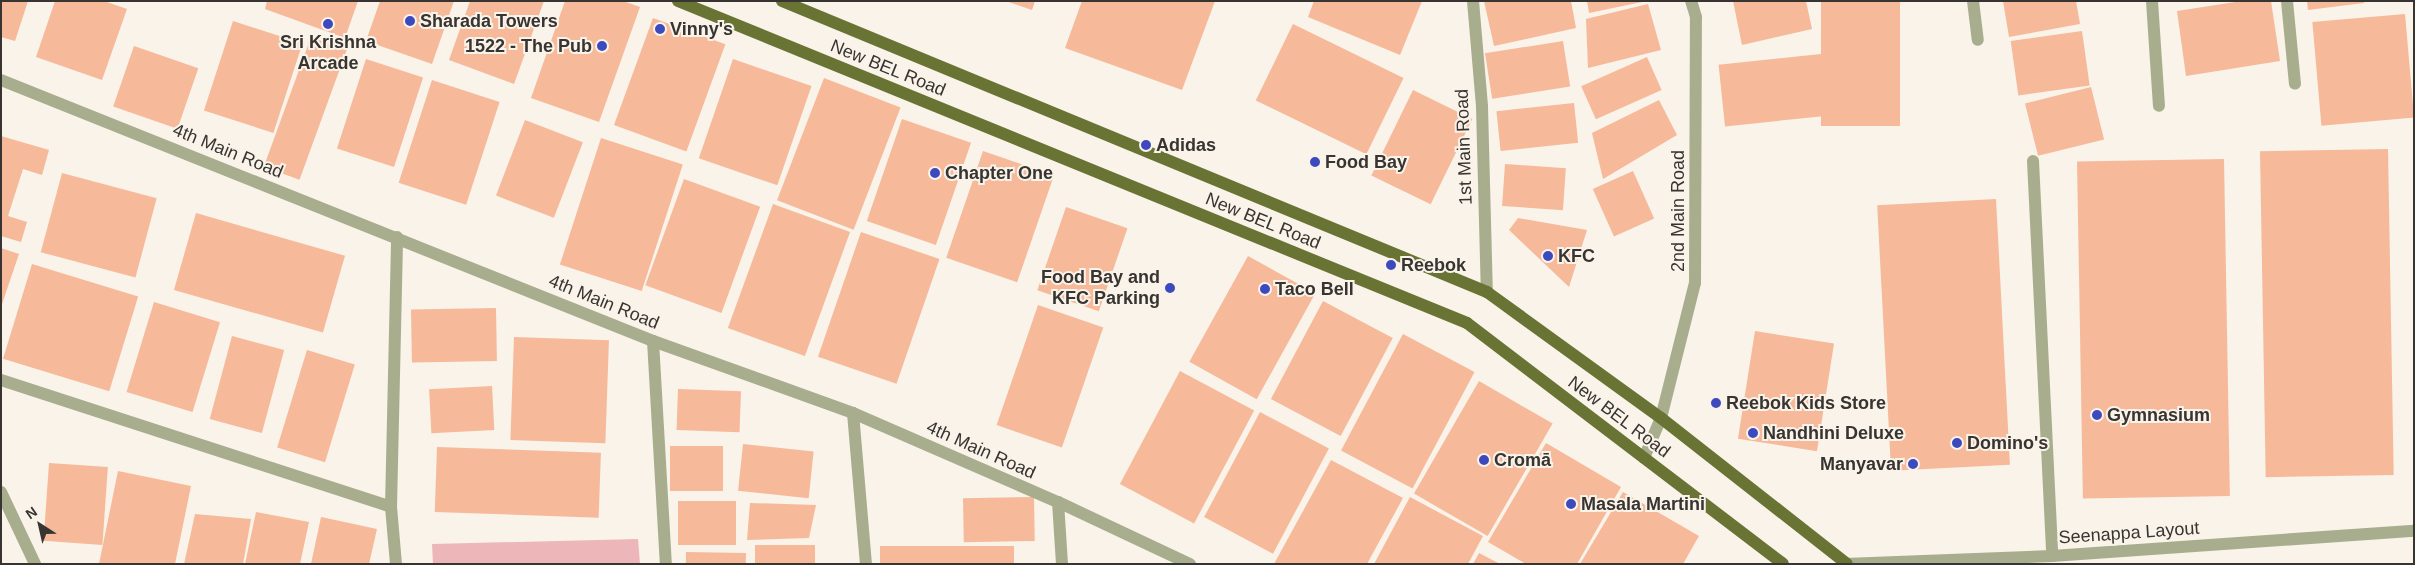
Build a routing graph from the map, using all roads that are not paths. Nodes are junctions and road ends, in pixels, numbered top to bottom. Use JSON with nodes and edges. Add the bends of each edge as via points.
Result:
{"nodes":[{"id":1,"x":678,"y":1,"type":"edge"},
{"id":2,"x":782,"y":1,"type":"edge"},
{"id":3,"x":1472,"y":1,"type":"edge"},
{"id":4,"x":1691,"y":1,"type":"edge"},
{"id":5,"x":1973,"y":1,"type":"edge"},
{"id":6,"x":2152,"y":1,"type":"edge"},
{"id":7,"x":2287,"y":1,"type":"edge"},
{"id":8,"x":1978,"y":40,"type":"dead end"},
{"id":9,"x":1,"y":80,"type":"edge"},
{"id":10,"x":2295,"y":84,"type":"dead end"},
{"id":11,"x":2159,"y":106,"type":"dead end"},
{"id":12,"x":2033,"y":161,"type":"dead end"},
{"id":13,"x":397,"y":237,"type":"junction"},
{"id":14,"x":1487,"y":292,"type":"junction"},
{"id":15,"x":653,"y":341,"type":"junction"},
{"id":16,"x":1,"y":380,"type":"edge"},
{"id":17,"x":853,"y":413,"type":"junction"},
{"id":18,"x":1661,"y":418,"type":"junction"},
{"id":19,"x":1644,"y":458,"type":"junction"},
{"id":20,"x":1,"y":492,"type":"edge"},
{"id":21,"x":1058,"y":502,"type":"junction"},
{"id":22,"x":391,"y":507,"type":"junction"},
{"id":23,"x":2414,"y":531,"type":"edge"},
{"id":24,"x":2052,"y":556,"type":"junction"},
{"id":25,"x":1179,"y":560,"type":"edge"},
{"id":26,"x":1846,"y":563,"type":"edge"},
{"id":27,"x":35,"y":564,"type":"edge"},
{"id":28,"x":396,"y":564,"type":"edge"},
{"id":29,"x":666,"y":564,"type":"edge"},
{"id":30,"x":866,"y":564,"type":"edge"},
{"id":31,"x":1062,"y":564,"type":"edge"},
{"id":32,"x":1190,"y":564,"type":"edge"},
{"id":33,"x":1783,"y":564,"type":"edge"}],
"edges":[{"from":1,"to":19,"type":"main road","name":"New BEL Road","via":[[1467,323]]},
{"from":2,"to":14,"type":"main road","name":"New BEL Road"},
{"from":3,"to":14,"type":"street","name":"1st Main Road","via":[[1482,106]]},
{"from":4,"to":18,"type":"street","name":"2nd Main Road","via":[[1696,16],[1695,283]]},
{"from":5,"to":8,"type":"street"},
{"from":6,"to":11,"type":"street"},
{"from":7,"to":10,"type":"street"},
{"from":9,"to":13,"type":"street","name":"4th Main Road"},
{"from":12,"to":24,"type":"street"},
{"from":13,"to":15,"type":"street","name":"4th Main Road"},
{"from":13,"to":22,"type":"street"},
{"from":14,"to":18,"type":"main road","name":"New BEL Road"},
{"from":15,"to":17,"type":"street","name":"4th Main Road"},
{"from":15,"to":29,"type":"street"},
{"from":16,"to":22,"type":"street"},
{"from":17,"to":21,"type":"street","name":"4th Main Road"},
{"from":17,"to":30,"type":"street"},
{"from":18,"to":19,"type":"street","name":"2nd Main Road"},
{"from":18,"to":26,"type":"main road","name":"New BEL Road"},
{"from":19,"to":33,"type":"main road","name":"New BEL Road"},
{"from":20,"to":27,"type":"street"},
{"from":21,"to":25,"type":"street","name":"4th Main Road"},
{"from":21,"to":31,"type":"street"},
{"from":22,"to":28,"type":"street"},
{"from":23,"to":24,"type":"street","name":"Seenappa Layout"},
{"from":24,"to":26,"type":"street","name":"Seenappa Layout"},
{"from":25,"to":32,"type":"street","name":"4th Main Road"}]}
